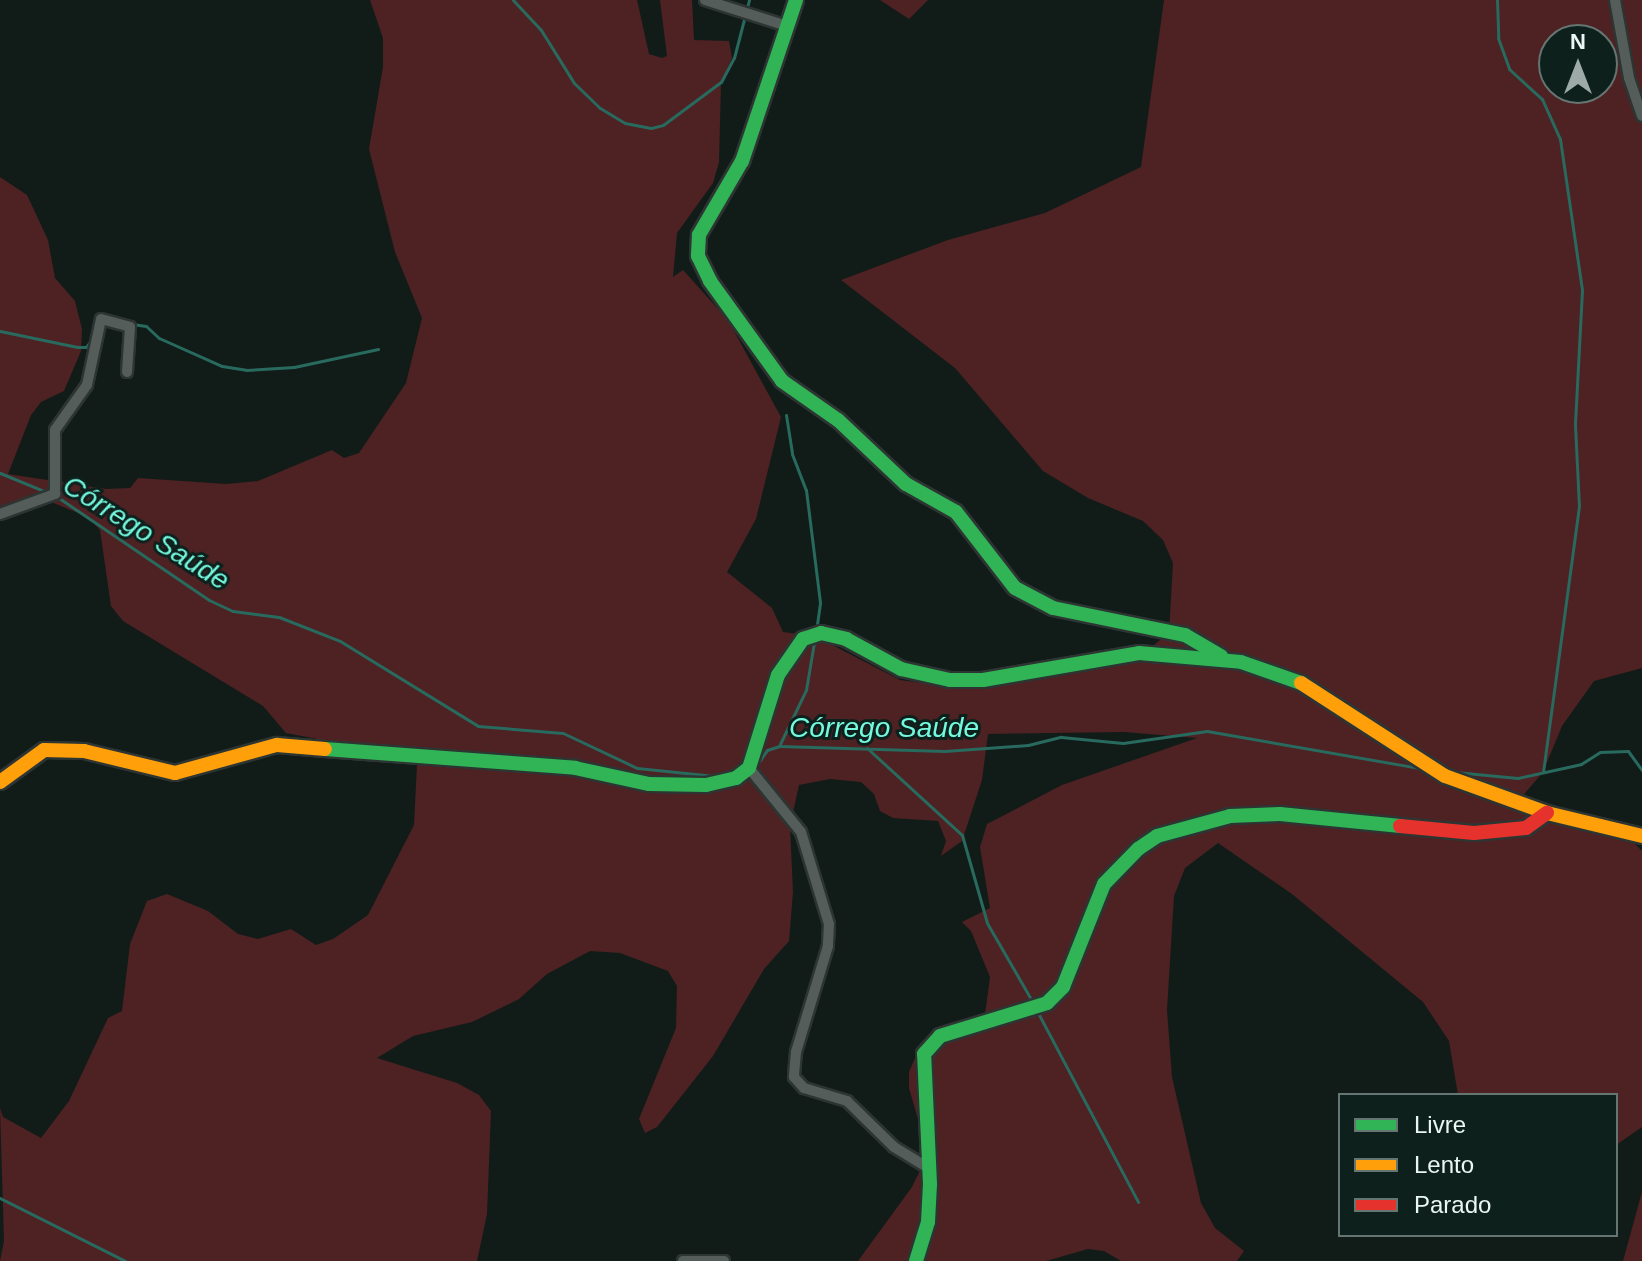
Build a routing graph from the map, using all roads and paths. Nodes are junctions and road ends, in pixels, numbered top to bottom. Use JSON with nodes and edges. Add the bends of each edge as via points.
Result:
{"nodes":[{"id":1,"x":705,"y":0,"type":"edge"},
{"id":2,"x":796,"y":0,"type":"edge"},
{"id":3,"x":1615,"y":0,"type":"edge"},
{"id":4,"x":787,"y":26,"type":"junction"},
{"id":5,"x":1642,"y":116,"type":"edge"},
{"id":6,"x":127,"y":372,"type":"dead end"},
{"id":7,"x":0,"y":514,"type":"edge"},
{"id":8,"x":1226,"y":659,"type":"junction"},
{"id":9,"x":749,"y":768,"type":"junction"},
{"id":10,"x":0,"y":782,"type":"edge"},
{"id":11,"x":1547,"y":813,"type":"junction"},
{"id":12,"x":1642,"y":836,"type":"edge"},
{"id":13,"x":930,"y":1169,"type":"junction"},
{"id":14,"x":683,"y":1261,"type":"edge"},
{"id":15,"x":724,"y":1261,"type":"edge"},
{"id":16,"x":916,"y":1261,"type":"edge"}],
"edges":[{"from":1,"to":4,"type":"street"},
{"from":2,"to":4,"type":"street"},
{"from":3,"to":5,"type":"street","via":[[1629,78]]},
{"from":4,"to":8,"type":"street","via":[[742,161],[704,223],[698,243],[702,266],[759,353],[782,381],[838,420],[906,484],[956,512],[1015,588],[1053,608],[1185,635]]},
{"from":6,"to":7,"type":"street","via":[[130,327],[98,320],[87,385],[55,430],[55,494]]},
{"from":8,"to":9,"type":"street","via":[[1139,653],[983,680],[950,680],[901,669],[830,634],[810,636],[778,675]]},
{"from":8,"to":11,"type":"street","via":[[1299,681],[1407,756],[1445,776]]},
{"from":9,"to":10,"type":"street","via":[[721,782],[678,787],[575,768],[277,745],[175,773],[59,749],[34,754]]},
{"from":9,"to":13,"type":"street","via":[[801,832],[829,924],[794,1077],[804,1088],[847,1101],[894,1147]]},
{"from":11,"to":12,"type":"street"},
{"from":11,"to":13,"type":"street","via":[[1536,824],[1506,832],[1438,833],[1280,814],[1230,816],[1157,836],[1116,867],[1104,884],[1063,987],[1047,1003],[940,1036],[930,1044],[922,1066]]},
{"from":13,"to":16,"type":"street","via":[[928,1222]]},
{"from":14,"to":15,"type":"street"}]}
